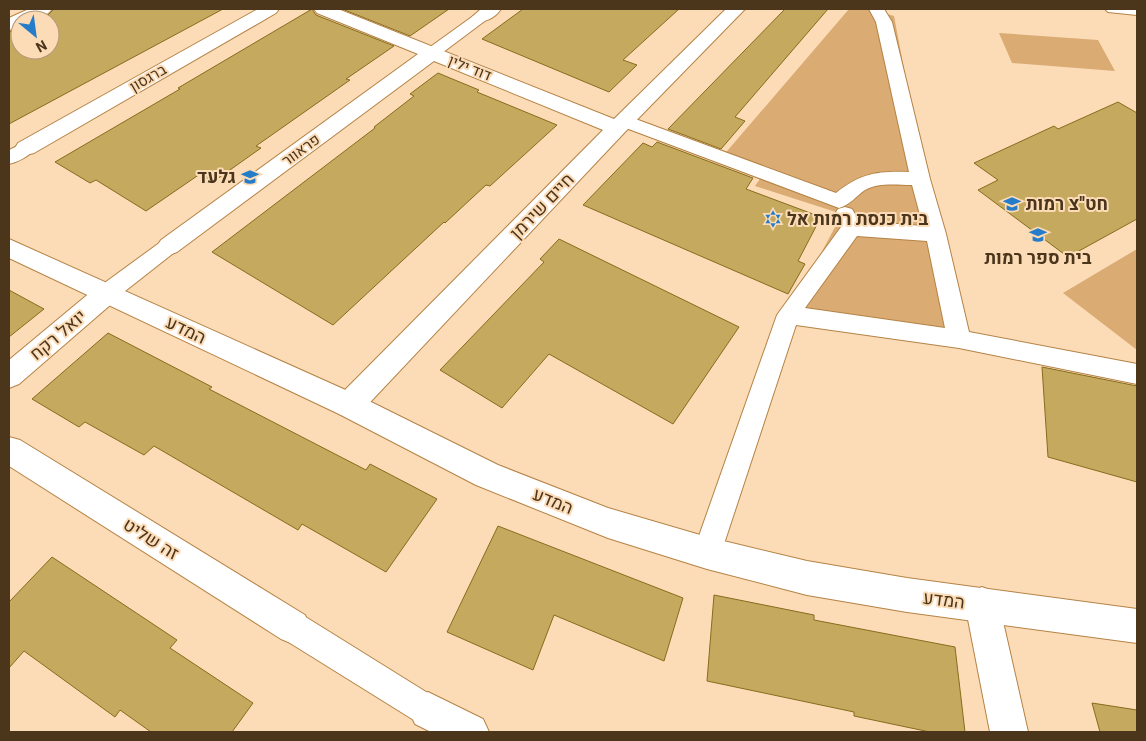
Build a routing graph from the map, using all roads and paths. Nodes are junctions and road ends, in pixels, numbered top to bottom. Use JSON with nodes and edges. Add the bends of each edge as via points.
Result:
{"nodes":[{"id":1,"x":43,"y":9,"type":"edge"},
{"id":2,"x":270,"y":9,"type":"edge"},
{"id":3,"x":323,"y":9,"type":"edge"},
{"id":4,"x":736,"y":9,"type":"edge"},
{"id":5,"x":877,"y":9,"type":"edge"},
{"id":6,"x":1113,"y":9,"type":"edge"},
{"id":7,"x":1137,"y":10,"type":"edge"},
{"id":8,"x":486,"y":13,"type":"edge"},
{"id":9,"x":9,"y":25,"type":"edge"},
{"id":10,"x":432,"y":53,"type":"junction"},
{"id":11,"x":620,"y":125,"type":"junction"},
{"id":12,"x":26,"y":148,"type":"joint"},
{"id":13,"x":9,"y":158,"type":"edge"},
{"id":14,"x":920,"y":179,"type":"junction"},
{"id":15,"x":839,"y":201,"type":"junction"},
{"id":16,"x":852,"y":228,"type":"junction"},
{"id":17,"x":936,"y":234,"type":"junction"},
{"id":18,"x":169,"y":246,"type":"joint"},
{"id":19,"x":9,"y":248,"type":"edge"},
{"id":20,"x":107,"y":293,"type":"junction"},
{"id":21,"x":788,"y":315,"type":"junction"},
{"id":22,"x":958,"y":340,"type":"junction"},
{"id":23,"x":1137,"y":374,"type":"edge"},
{"id":24,"x":9,"y":376,"type":"edge"},
{"id":25,"x":349,"y":406,"type":"junction"},
{"id":26,"x":9,"y":450,"type":"edge"},
{"id":27,"x":707,"y":553,"type":"junction"},
{"id":28,"x":982,"y":604,"type":"junction"},
{"id":29,"x":1137,"y":626,"type":"edge"},
{"id":30,"x":293,"y":627,"type":"joint"},
{"id":31,"x":428,"y":711,"type":"joint"},
{"id":32,"x":470,"y":732,"type":"edge"},
{"id":33,"x":1009,"y":732,"type":"edge"}],
"edges":[{"from":1,"to":9,"type":"street"},
{"from":2,"to":12,"type":"street","name":"ברגסון"},
{"from":3,"to":10,"type":"street","name":"דוד ילין"},
{"from":4,"to":11,"type":"street","name":"חיים שירמן"},
{"from":5,"to":14,"type":"street","via":[[884,22]]},
{"from":6,"to":7,"type":"street"},
{"from":8,"to":10,"type":"street"},
{"from":10,"to":11,"type":"street","name":"דוד ילין"},
{"from":10,"to":18,"type":"street","name":"פראוור"},
{"from":11,"to":15,"type":"street"},
{"from":11,"to":25,"type":"street","name":"חיים שירמן"},
{"from":12,"to":13,"type":"street"},
{"from":14,"to":15,"type":"street","via":[[884,178],[859,185]]},
{"from":14,"to":17,"type":"street"},
{"from":15,"to":16,"type":"street"},
{"from":16,"to":17,"type":"street"},
{"from":16,"to":21,"type":"street"},
{"from":17,"to":22,"type":"street"},
{"from":18,"to":20,"type":"street"},
{"from":19,"to":20,"type":"street","name":"המדע"},
{"from":20,"to":24,"type":"street","name":"יואל רקח"},
{"from":20,"to":25,"type":"street","name":"המדע"},
{"from":21,"to":22,"type":"street"},
{"from":21,"to":27,"type":"street"},
{"from":22,"to":23,"type":"street"},
{"from":25,"to":27,"type":"street","name":"המדע","via":[[487,475],[608,523]]},
{"from":26,"to":30,"type":"street","name":"זה שליט"},
{"from":27,"to":28,"type":"street","name":"המדע","via":[[807,578]]},
{"from":28,"to":29,"type":"street","name":"המדע"},
{"from":28,"to":33,"type":"street"},
{"from":30,"to":31,"type":"street"},
{"from":31,"to":32,"type":"street"}]}
